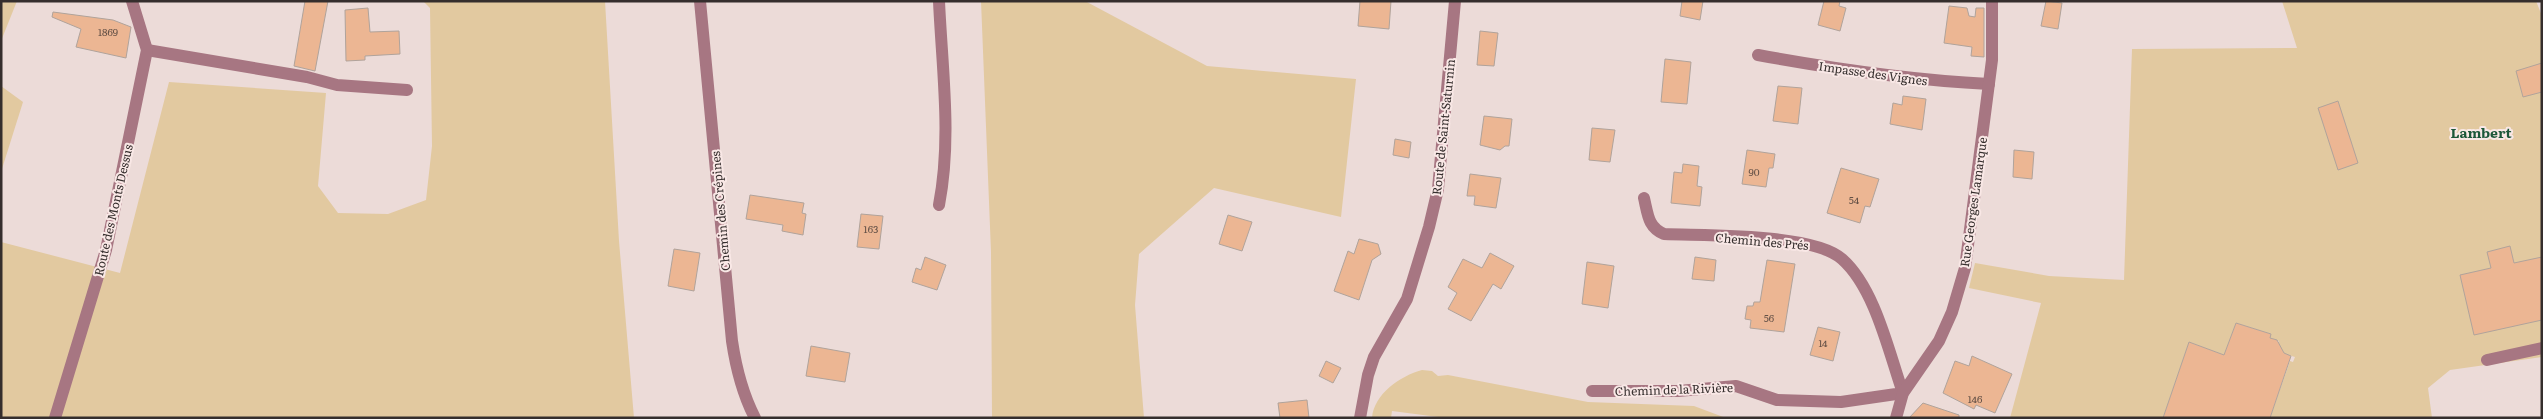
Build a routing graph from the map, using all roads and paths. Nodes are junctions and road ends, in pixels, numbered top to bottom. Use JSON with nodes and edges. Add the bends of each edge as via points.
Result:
{"nodes":[{"id":1,"x":132,"y":1,"type":"edge"},
{"id":2,"x":700,"y":1,"type":"edge"},
{"id":3,"x":939,"y":1,"type":"edge"},
{"id":4,"x":1455,"y":1,"type":"edge"},
{"id":5,"x":1992,"y":1,"type":"edge"},
{"id":6,"x":147,"y":50,"type":"junction"},
{"id":7,"x":1758,"y":54,"type":"dead end"},
{"id":8,"x":1989,"y":84,"type":"junction"},
{"id":9,"x":407,"y":90,"type":"dead end"},
{"id":10,"x":1644,"y":198,"type":"dead end"},
{"id":11,"x":939,"y":205,"type":"dead end"},
{"id":12,"x":2542,"y":348,"type":"edge"},
{"id":13,"x":2487,"y":360,"type":"dead end"},
{"id":14,"x":1592,"y":391,"type":"dead end"},
{"id":15,"x":1903,"y":393,"type":"junction"},
{"id":16,"x":55,"y":418,"type":"edge"},
{"id":17,"x":755,"y":418,"type":"edge"},
{"id":18,"x":1360,"y":418,"type":"edge"},
{"id":19,"x":1896,"y":418,"type":"edge"}],
"edges":[{"from":1,"to":6,"type":"street","name":"Route des Monts Dessus"},
{"from":2,"to":17,"type":"street","name":"Chemin des Crépines","via":[[732,341],[746,402]]},
{"from":3,"to":11,"type":"street","via":[[946,120],[944,178]]},
{"from":4,"to":18,"type":"street","name":"Route de Saint-Saturnin","via":[[1438,189],[1407,299],[1374,357]]},
{"from":5,"to":8,"type":"street","name":"Rue Georges Lamarque"},
{"from":6,"to":9,"type":"street","via":[[337,85]]},
{"from":6,"to":16,"type":"street","name":"Route des Monts Dessus","via":[[106,250]]},
{"from":7,"to":8,"type":"street","name":"Impasse des Vignes","via":[[1846,70]]},
{"from":8,"to":15,"type":"street","name":"Rue Georges Lamarque","via":[[1966,268],[1939,341]]},
{"from":10,"to":15,"type":"street","name":"Chemin des Prés","via":[[1649,222],[1654,230],[1664,234],[1801,241],[1824,247],[1842,259],[1869,298]]},
{"from":12,"to":13,"type":"street"},
{"from":14,"to":15,"type":"street","name":"Chemin de la Rivière","via":[[1678,391],[1736,386],[1777,400],[1840,402]]},
{"from":15,"to":19,"type":"street","name":"Rue Georges Lamarque"}]}
